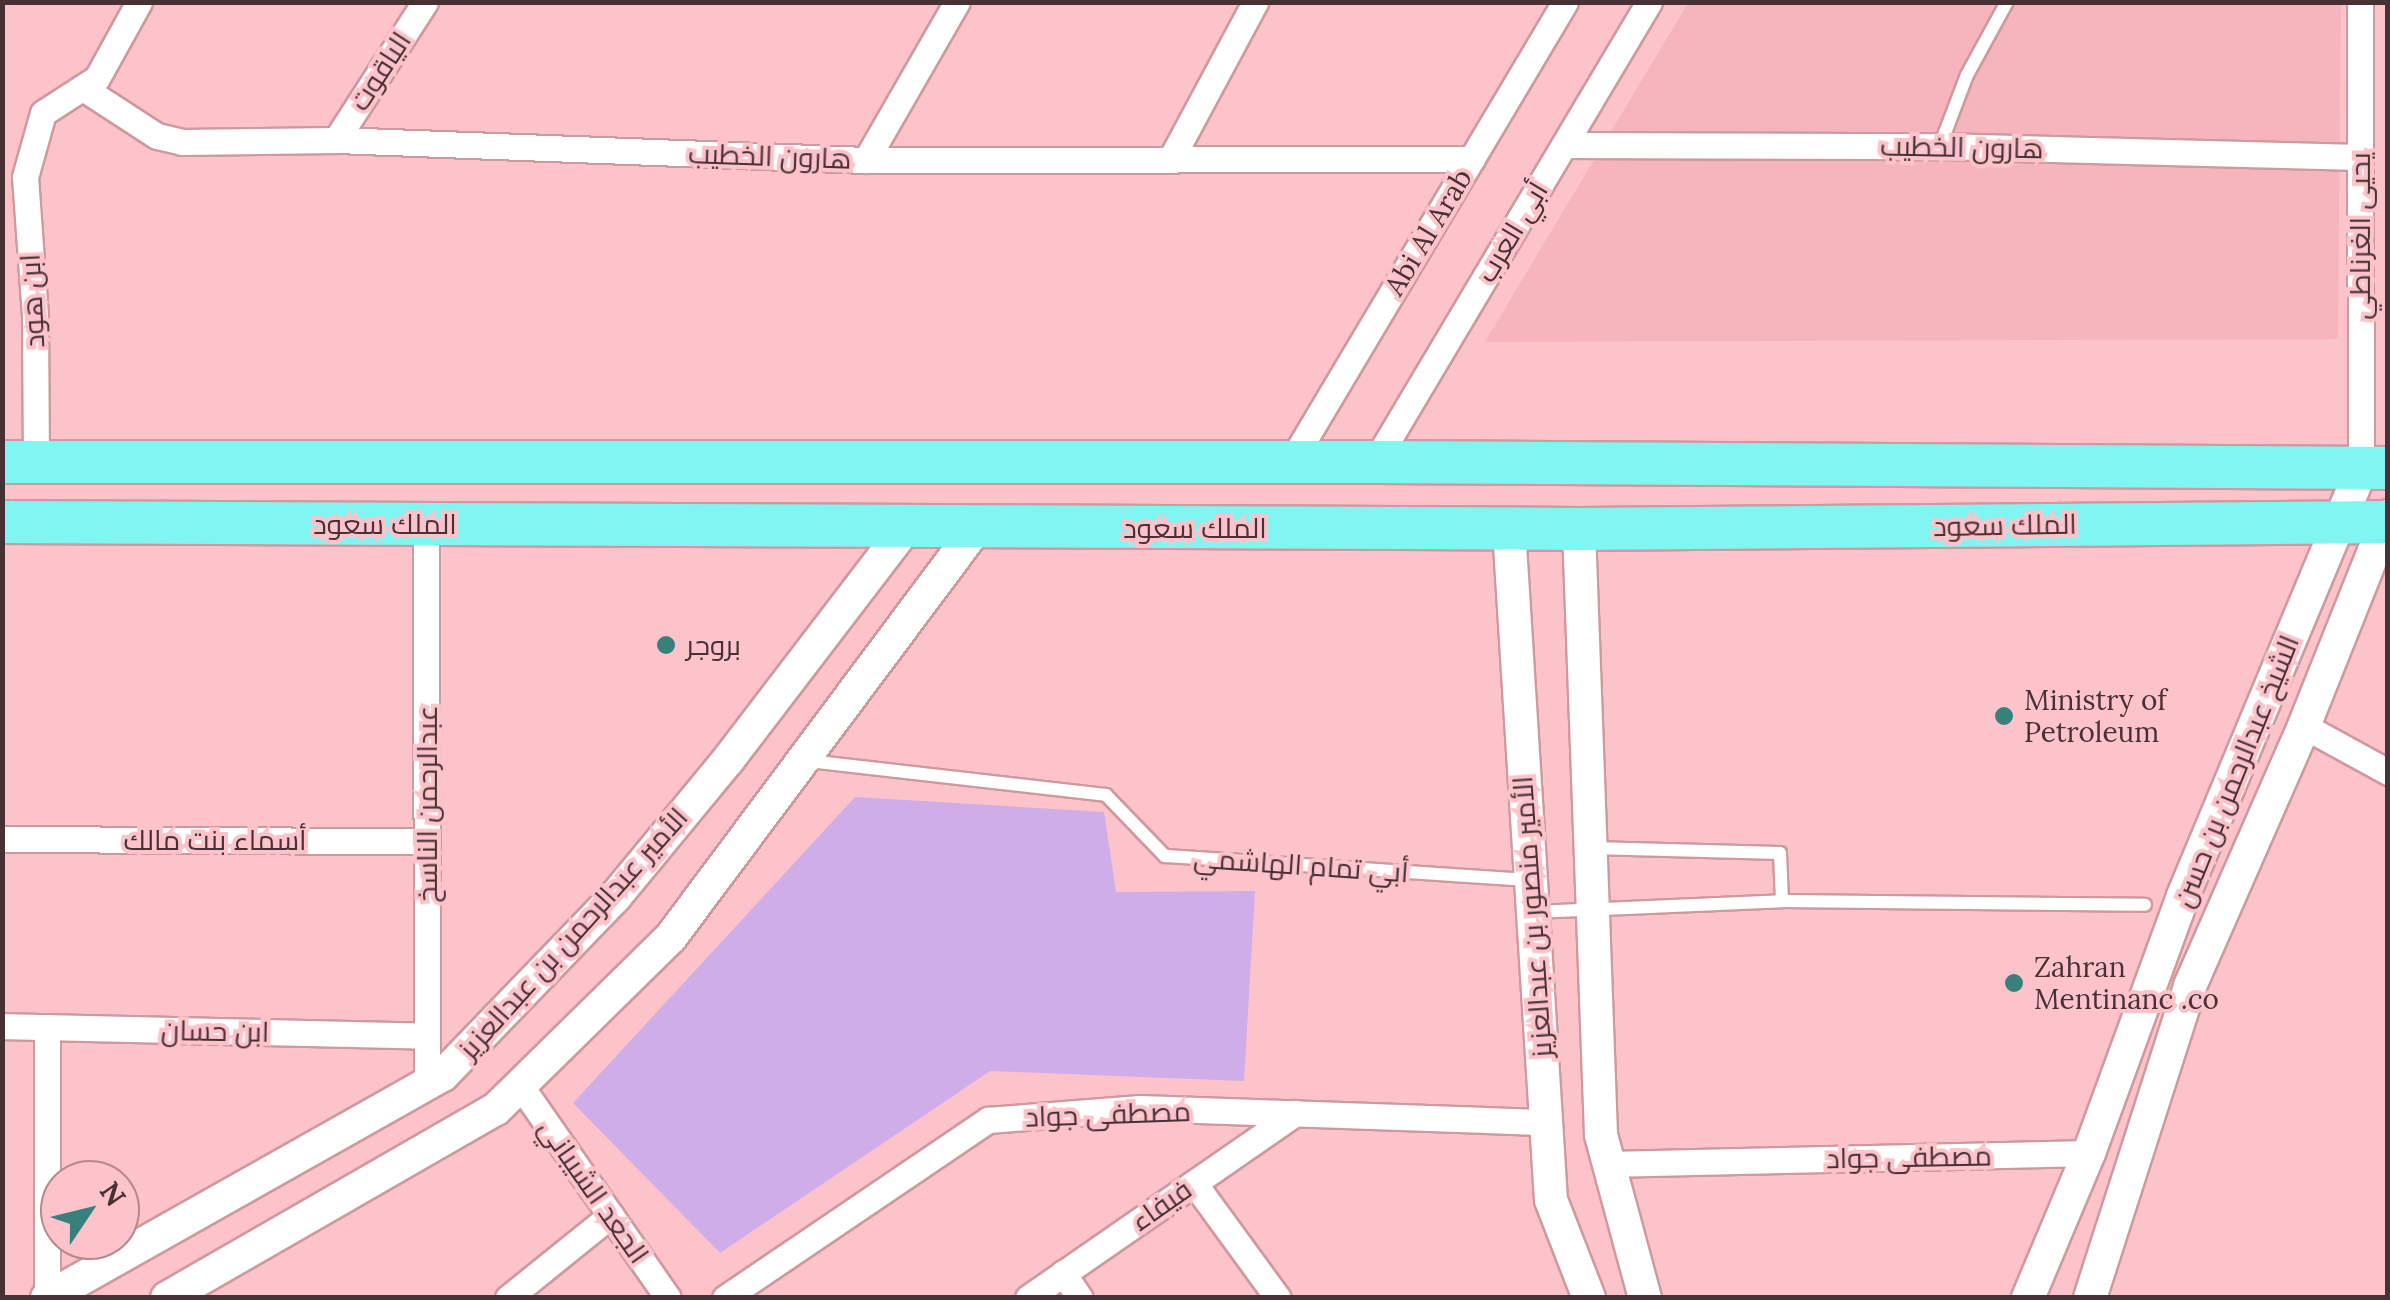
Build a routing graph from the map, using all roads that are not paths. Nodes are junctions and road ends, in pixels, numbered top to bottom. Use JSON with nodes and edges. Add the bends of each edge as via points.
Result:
{"nodes":[{"id":1,"x":139,"y":2,"type":"edge"},
{"id":2,"x":425,"y":2,"type":"edge"},
{"id":3,"x":957,"y":2,"type":"edge"},
{"id":4,"x":1255,"y":2,"type":"edge"},
{"id":5,"x":1565,"y":2,"type":"edge"},
{"id":6,"x":1649,"y":2,"type":"edge"},
{"id":7,"x":2008,"y":2,"type":"edge"},
{"id":8,"x":2360,"y":2,"type":"edge"},
{"id":9,"x":83,"y":88,"type":"junction"},
{"id":10,"x":336,"y":140,"type":"junction"},
{"id":11,"x":1564,"y":145,"type":"junction"},
{"id":12,"x":1940,"y":146,"type":"junction"},
{"id":13,"x":1172,"y":157,"type":"junction"},
{"id":14,"x":2360,"y":157,"type":"junction"},
{"id":15,"x":1472,"y":159,"type":"junction"},
{"id":16,"x":866,"y":160,"type":"junction"},
{"id":17,"x":19,"y":462,"type":"edge"},
{"id":18,"x":1291,"y":462,"type":"junction"},
{"id":19,"x":1375,"y":462,"type":"junction"},
{"id":20,"x":2374,"y":469,"type":"edge"},
{"id":21,"x":2387,"y":520,"type":"edge"},
{"id":22,"x":2,"y":522,"type":"edge"},
{"id":23,"x":2339,"y":522,"type":"junction"},
{"id":24,"x":426,"y":524,"type":"junction"},
{"id":25,"x":906,"y":526,"type":"junction"},
{"id":26,"x":976,"y":527,"type":"junction"},
{"id":27,"x":1509,"y":529,"type":"junction"},
{"id":28,"x":1579,"y":529,"type":"junction"},
{"id":29,"x":840,"y":613,"type":"junction"},
{"id":30,"x":886,"y":643,"type":"junction"},
{"id":31,"x":2304,"y":726,"type":"junction"},
{"id":32,"x":800,"y":760,"type":"junction"},
{"id":33,"x":2388,"y":772,"type":"edge"},
{"id":34,"x":2,"y":838,"type":"edge"},
{"id":35,"x":427,"y":842,"type":"junction"},
{"id":36,"x":1590,"y":848,"type":"junction"},
{"id":37,"x":1530,"y":896,"type":"junction"},
{"id":38,"x":1782,"y":901,"type":"junction"},
{"id":39,"x":2144,"y":905,"type":"dead end"},
{"id":40,"x":1593,"y":911,"type":"junction"},
{"id":41,"x":2,"y":1026,"type":"edge"},
{"id":42,"x":47,"y":1026,"type":"junction"},
{"id":43,"x":427,"y":1036,"type":"junction"},
{"id":44,"x":427,"y":1084,"type":"junction"},
{"id":45,"x":520,"y":1085,"type":"junction"},
{"id":46,"x":1295,"y":1113,"type":"junction"},
{"id":47,"x":1546,"y":1122,"type":"junction"},
{"id":48,"x":2089,"y":1153,"type":"junction"},
{"id":49,"x":1609,"y":1164,"type":"junction"},
{"id":50,"x":1194,"y":1183,"type":"junction"},
{"id":51,"x":223,"y":1199,"type":"junction"},
{"id":52,"x":611,"y":1215,"type":"junction"},
{"id":53,"x":250,"y":1248,"type":"junction"},
{"id":54,"x":1063,"y":1273,"type":"junction"},
{"id":55,"x":1582,"y":1295,"type":"edge"},
{"id":56,"x":47,"y":1298,"type":"edge"},
{"id":57,"x":166,"y":1298,"type":"edge"},
{"id":58,"x":508,"y":1298,"type":"edge"},
{"id":59,"x":668,"y":1298,"type":"edge"},
{"id":60,"x":725,"y":1298,"type":"edge"},
{"id":61,"x":1028,"y":1298,"type":"edge"},
{"id":62,"x":1080,"y":1298,"type":"edge"},
{"id":63,"x":1278,"y":1298,"type":"edge"},
{"id":64,"x":1644,"y":1298,"type":"edge"},
{"id":65,"x":2028,"y":1298,"type":"edge"},
{"id":66,"x":2090,"y":1298,"type":"edge"}],
"edges":[{"from":1,"to":9,"type":"street","name":"ابن هود","via":[[96,78]]},
{"from":2,"to":10,"type":"street","name":"الياقوت"},
{"from":3,"to":16,"type":"street"},
{"from":4,"to":13,"type":"street"},
{"from":5,"to":15,"type":"street","name":"Abi Al Arab"},
{"from":6,"to":11,"type":"street","name":"أبي العرب"},
{"from":7,"to":12,"type":"lane","via":[[1967,75]]},
{"from":8,"to":14,"type":"street","name":"يحيى الغرناطي"},
{"from":9,"to":10,"type":"street","name":"هارون الخطيب","via":[[158,136],[182,142]]},
{"from":9,"to":17,"type":"street","name":"ابن هود","via":[[43,113],[24,176],[34,316]]},
{"from":10,"to":16,"type":"street","name":"هارون الخطيب"},
{"from":11,"to":12,"type":"street","name":"هارون الخطيب"},
{"from":11,"to":19,"type":"street","name":"أبي العرب"},
{"from":12,"to":14,"type":"street","name":"هارون الخطيب"},
{"from":13,"to":15,"type":"street","name":"هارون الخطيب"},
{"from":13,"to":16,"type":"street","name":"هارون الخطيب"},
{"from":14,"to":20,"type":"street","name":"يحيى الغرناطي"},
{"from":15,"to":18,"type":"street","name":"Abi Al Arab"},
{"from":17,"to":18,"type":"main road","name":"الملك سعود"},
{"from":18,"to":19,"type":"main road","name":"الملك سعود"},
{"from":19,"to":20,"type":"main road","name":"الملك سعود"},
{"from":20,"to":23,"type":"street","name":"الشيخ عبدالرحمن بن حسن"},
{"from":21,"to":23,"type":"main road","name":"الملك سعود"},
{"from":21,"to":31,"type":"street","name":"الشيخ عبدالرحمن بن حسن"},
{"from":22,"to":24,"type":"main road","name":"الملك سعود"},
{"from":23,"to":28,"type":"main road","name":"الملك سعود"},
{"from":23,"to":48,"type":"street","name":"الشيخ عبدالرحمن بن حسن","via":[[2183,896]]},
{"from":24,"to":25,"type":"main road","name":"الملك سعود"},
{"from":24,"to":35,"type":"street","name":"عبدالرحمن الناسخ"},
{"from":25,"to":26,"type":"main road","name":"الملك سعود"},
{"from":25,"to":29,"type":"street","name":"الأمير عبدالرحمن بن عبدالعزيز"},
{"from":26,"to":27,"type":"main road","name":"الملك سعود"},
{"from":26,"to":30,"type":"street"},
{"from":27,"to":28,"type":"main road","name":"الملك سعود"},
{"from":27,"to":37,"type":"street","name":"الأمير منصور بن عبدالعزيز"},
{"from":28,"to":36,"type":"street","name":"الأمير منصور بن عبدالعزيز"},
{"from":29,"to":30,"type":"street","via":[[854,606],[878,612],[886,620]]},
{"from":29,"to":44,"type":"street","name":"الأمير عبدالرحمن بن عبدالعزيز","via":[[614,897]]},
{"from":30,"to":32,"type":"street"},
{"from":31,"to":33,"type":"street"},
{"from":31,"to":66,"type":"street","name":"الشيخ عبدالرحمن بن حسن","via":[[2190,986]]},
{"from":32,"to":37,"type":"lane","name":"أبي تمام الهاشمي","via":[[1106,795],[1165,856]]},
{"from":32,"to":45,"type":"street","via":[[670,936]]},
{"from":34,"to":35,"type":"street","name":"أسماء بنت مالك"},
{"from":35,"to":43,"type":"street","name":"عبدالرحمن الناسخ"},
{"from":36,"to":38,"type":"lane","via":[[1780,853]]},
{"from":36,"to":40,"type":"street","name":"الأمير منصور بن عبدالعزيز"},
{"from":37,"to":40,"type":"lane","name":"أبي تمام الهاشمي"},
{"from":37,"to":47,"type":"street","name":"الأمير منصور بن عبدالعزيز"},
{"from":38,"to":39,"type":"lane","name":"أبي تمام الهاشمي"},
{"from":38,"to":40,"type":"lane","name":"أبي تمام الهاشمي"},
{"from":40,"to":49,"type":"street","name":"الأمير منصور بن عبدالعزيز","via":[[1601,1136]]},
{"from":41,"to":42,"type":"street","name":"ابن حسان"},
{"from":42,"to":43,"type":"street","name":"ابن حسان"},
{"from":42,"to":56,"type":"street"},
{"from":43,"to":44,"type":"street","name":"عبدالرحمن الناسخ"},
{"from":44,"to":51,"type":"street","name":"الأمير عبدالرحمن بن عبدالعزيز"},
{"from":45,"to":52,"type":"street","name":"الجعد الشيباني"},
{"from":45,"to":53,"type":"street","via":[[496,1109]]},
{"from":46,"to":47,"type":"street","name":"مصطفى جواد"},
{"from":46,"to":50,"type":"street","name":"فيفاء"},
{"from":46,"to":60,"type":"street","name":"مصطفى جواد","via":[[1140,1108],[988,1120]]},
{"from":47,"to":55,"type":"street","name":"الأمير منصور بن عبدالعزيز","via":[[1551,1200]]},
{"from":48,"to":49,"type":"street","name":"مصطفى جواد"},
{"from":48,"to":65,"type":"street","name":"الشيخ عبدالرحمن بن حسن"},
{"from":49,"to":64,"type":"street","name":"الأمير منصور بن عبدالعزيز"},
{"from":50,"to":54,"type":"street","name":"فيفاء"},
{"from":50,"to":63,"type":"street"},
{"from":51,"to":53,"type":"street"},
{"from":51,"to":56,"type":"street","name":"الأمير عبدالرحمن بن عبدالعزيز"},
{"from":52,"to":58,"type":"street"},
{"from":52,"to":59,"type":"street","name":"الجعد الشيباني"},
{"from":53,"to":57,"type":"street"},
{"from":54,"to":61,"type":"street","name":"فيفاء"},
{"from":54,"to":62,"type":"street"}]}
